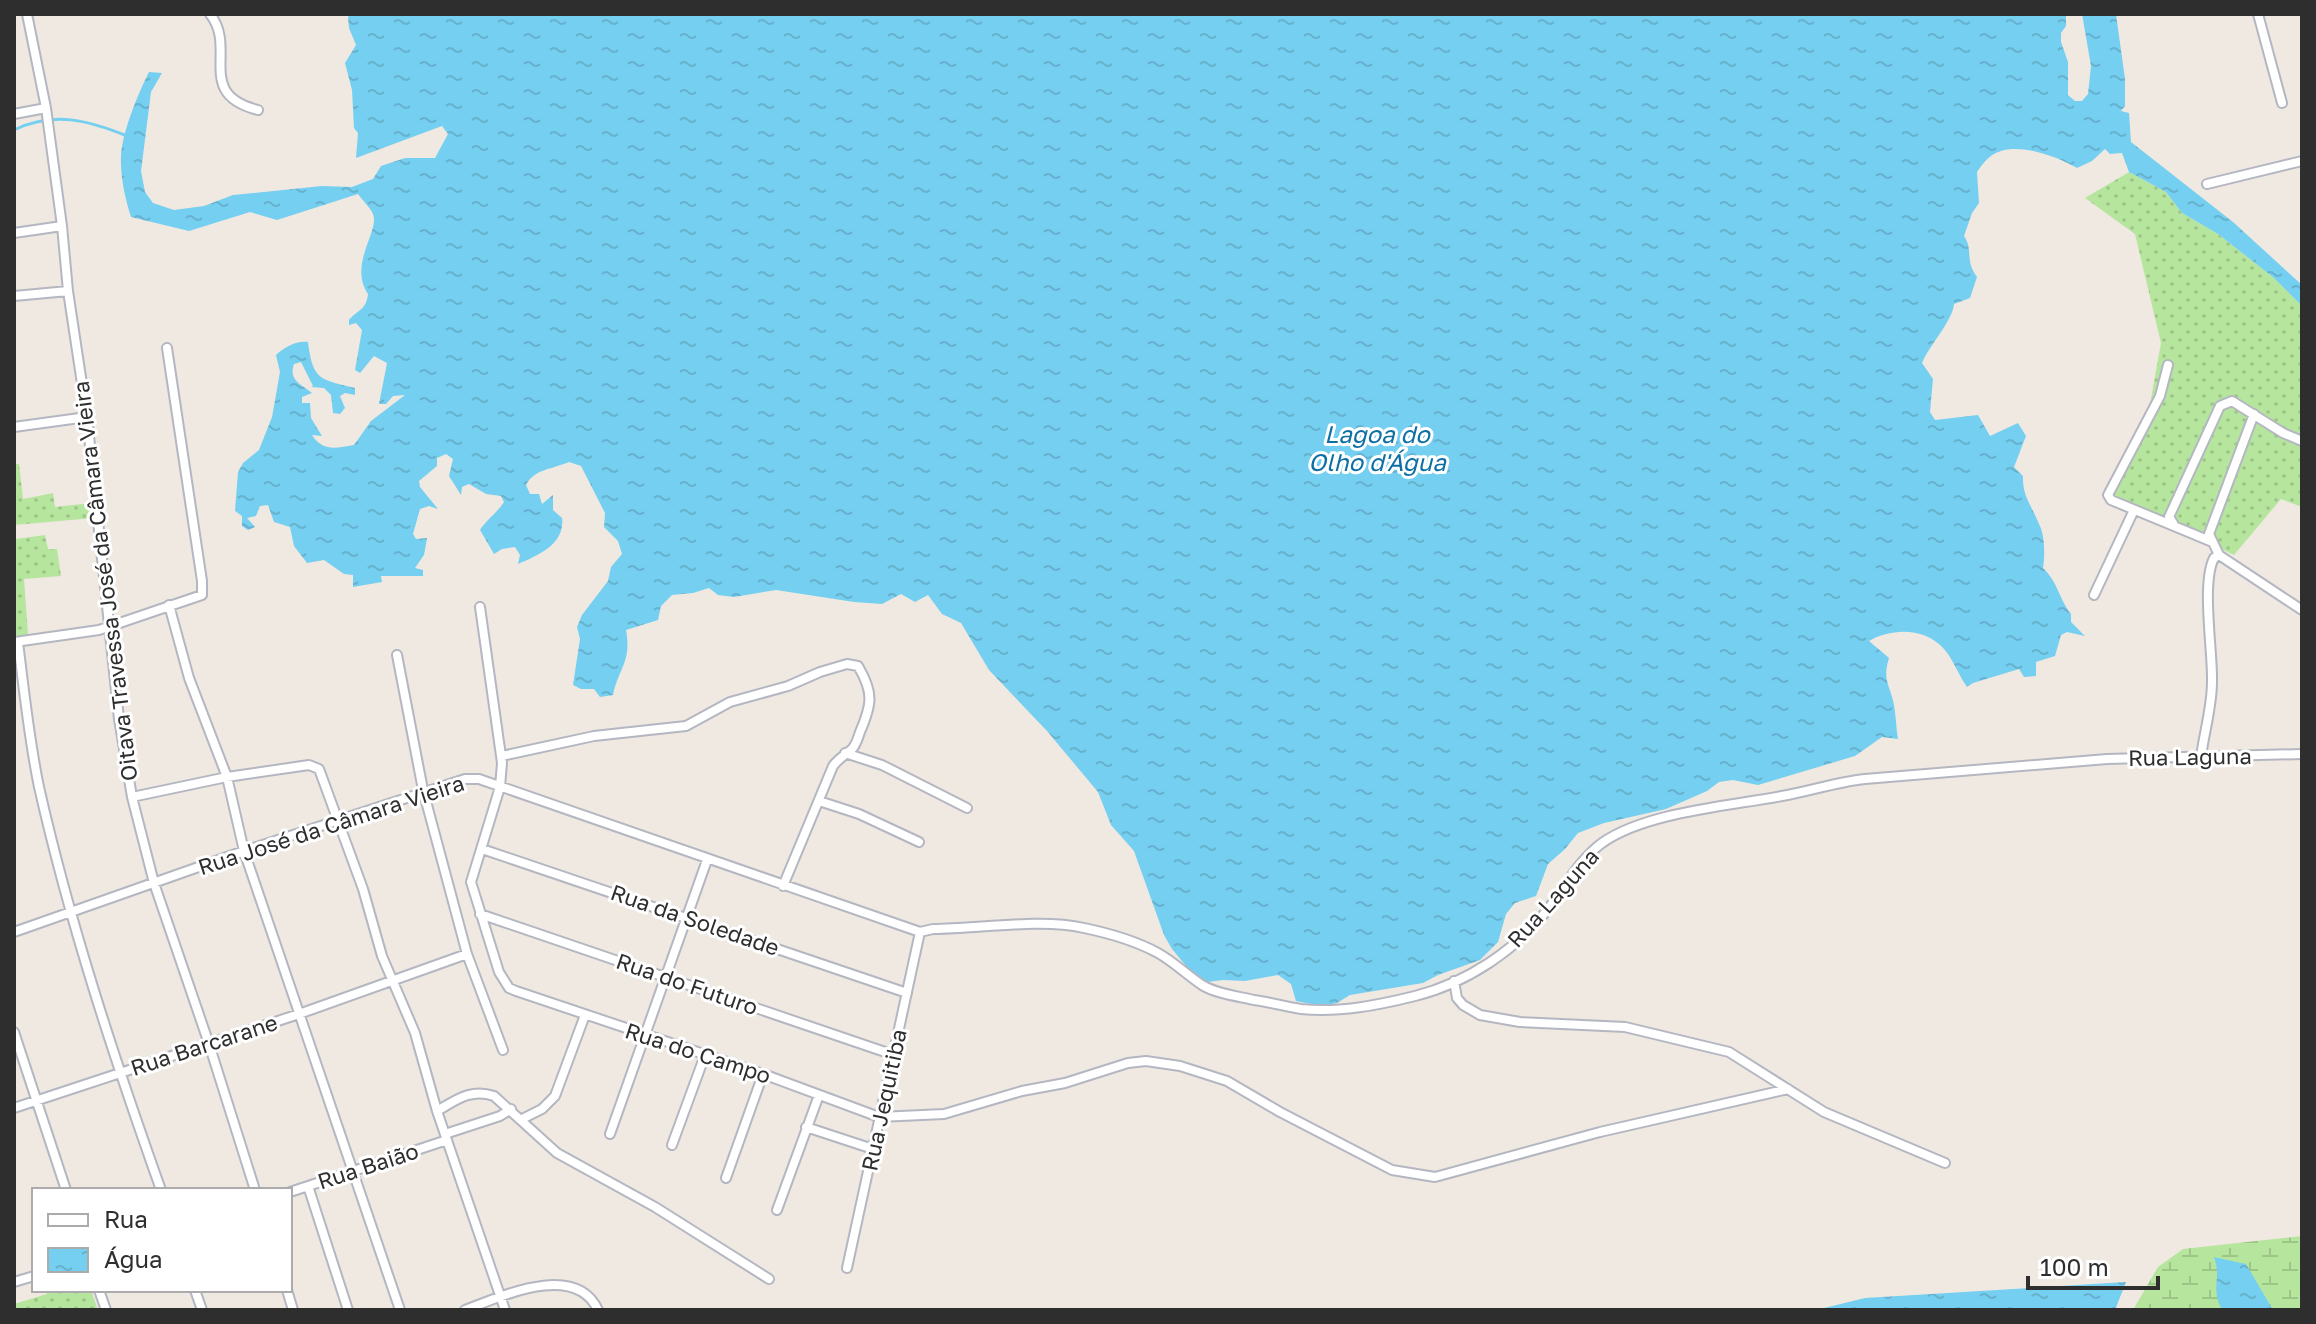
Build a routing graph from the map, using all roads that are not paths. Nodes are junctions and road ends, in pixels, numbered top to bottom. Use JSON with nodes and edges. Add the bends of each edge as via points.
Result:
{"nodes":[{"id":1,"x":27,"y":14,"type":"edge"},
{"id":2,"x":210,"y":14,"type":"edge"},
{"id":3,"x":2258,"y":14,"type":"edge"},
{"id":4,"x":2282,"y":103,"type":"dead end"},
{"id":5,"x":46,"y":108,"type":"junction"},
{"id":6,"x":258,"y":110,"type":"dead end"},
{"id":7,"x":14,"y":114,"type":"edge"},
{"id":8,"x":2302,"y":161,"type":"edge"},
{"id":9,"x":2207,"y":184,"type":"dead end"},
{"id":10,"x":62,"y":226,"type":"junction"},
{"id":11,"x":14,"y":233,"type":"edge"},
{"id":12,"x":68,"y":291,"type":"junction"},
{"id":13,"x":14,"y":296,"type":"edge"},
{"id":14,"x":167,"y":348,"type":"dead end"},
{"id":15,"x":2168,"y":365,"type":"dead end"},
{"id":16,"x":2254,"y":414,"type":"junction"},
{"id":17,"x":87,"y":417,"type":"junction"},
{"id":18,"x":14,"y":427,"type":"edge"},
{"id":19,"x":2302,"y":441,"type":"edge"},
{"id":20,"x":2134,"y":510,"type":"junction"},
{"id":21,"x":2174,"y":524,"type":"junction"},
{"id":22,"x":2210,"y":541,"type":"junction"},
{"id":23,"x":2219,"y":555,"type":"junction"},
{"id":24,"x":2094,"y":595,"type":"dead end"},
{"id":25,"x":169,"y":605,"type":"junction"},
{"id":26,"x":480,"y":607,"type":"dead end"},
{"id":27,"x":2302,"y":610,"type":"edge"},
{"id":28,"x":109,"y":627,"type":"junction"},
{"id":29,"x":16,"y":642,"type":"edge"},
{"id":30,"x":397,"y":655,"type":"dead end"},
{"id":31,"x":18,"y":682,"type":"edge"},
{"id":32,"x":845,"y":753,"type":"junction"},
{"id":33,"x":2302,"y":754,"type":"edge"},
{"id":34,"x":502,"y":756,"type":"junction"},
{"id":35,"x":2201,"y":757,"type":"junction"},
{"id":36,"x":227,"y":777,"type":"junction"},
{"id":37,"x":500,"y":787,"type":"junction"},
{"id":38,"x":423,"y":790,"type":"junction"},
{"id":39,"x":132,"y":797,"type":"junction"},
{"id":40,"x":819,"y":801,"type":"junction"},
{"id":41,"x":967,"y":808,"type":"dead end"},
{"id":42,"x":338,"y":820,"type":"junction"},
{"id":43,"x":919,"y":842,"type":"dead end"},
{"id":44,"x":482,"y":849,"type":"junction"},
{"id":45,"x":244,"y":851,"type":"junction"},
{"id":46,"x":707,"y":860,"type":"junction"},
{"id":47,"x":154,"y":883,"type":"junction"},
{"id":48,"x":783,"y":886,"type":"junction"},
{"id":49,"x":71,"y":913,"type":"junction"},
{"id":50,"x":480,"y":914,"type":"junction"},
{"id":51,"x":685,"y":916,"type":"junction"},
{"id":52,"x":14,"y":932,"type":"edge"},
{"id":53,"x":920,"y":932,"type":"junction"},
{"id":54,"x":467,"y":954,"type":"junction"},
{"id":55,"x":665,"y":976,"type":"junction"},
{"id":56,"x":394,"y":981,"type":"junction"},
{"id":57,"x":1454,"y":981,"type":"junction"},
{"id":58,"x":907,"y":993,"type":"junction"},
{"id":59,"x":299,"y":1014,"type":"junction"},
{"id":60,"x":585,"y":1015,"type":"junction"},
{"id":61,"x":14,"y":1032,"type":"edge"},
{"id":62,"x":644,"y":1035,"type":"junction"},
{"id":63,"x":209,"y":1044,"type":"junction"},
{"id":64,"x":503,"y":1050,"type":"dead end"},
{"id":65,"x":705,"y":1055,"type":"junction"},
{"id":66,"x":894,"y":1055,"type":"junction"},
{"id":67,"x":120,"y":1073,"type":"junction"},
{"id":68,"x":763,"y":1074,"type":"junction"},
{"id":69,"x":1788,"y":1089,"type":"junction"},
{"id":70,"x":819,"y":1095,"type":"junction"},
{"id":71,"x":36,"y":1100,"type":"junction"},
{"id":72,"x":14,"y":1108,"type":"edge"},
{"id":73,"x":511,"y":1109,"type":"junction"},
{"id":74,"x":437,"y":1111,"type":"junction"},
{"id":75,"x":879,"y":1117,"type":"junction"},
{"id":76,"x":522,"y":1119,"type":"junction"},
{"id":77,"x":806,"y":1127,"type":"junction"},
{"id":78,"x":610,"y":1134,"type":"dead end"},
{"id":79,"x":446,"y":1137,"type":"junction"},
{"id":80,"x":672,"y":1145,"type":"dead end"},
{"id":81,"x":873,"y":1149,"type":"junction"},
{"id":82,"x":1945,"y":1163,"type":"dead end"},
{"id":83,"x":353,"y":1171,"type":"junction"},
{"id":84,"x":726,"y":1178,"type":"dead end"},
{"id":85,"x":308,"y":1186,"type":"junction"},
{"id":86,"x":65,"y":1188,"type":"edge"},
{"id":87,"x":160,"y":1188,"type":"edge"},
{"id":88,"x":254,"y":1188,"type":"edge"},
{"id":89,"x":292,"y":1191,"type":"edge"},
{"id":90,"x":777,"y":1210,"type":"dead end"},
{"id":91,"x":847,"y":1268,"type":"dead end"},
{"id":92,"x":769,"y":1279,"type":"dead end"},
{"id":93,"x":501,"y":1297,"type":"junction"},
{"id":94,"x":348,"y":1310,"type":"edge"},
{"id":95,"x":400,"y":1310,"type":"edge"},
{"id":96,"x":465,"y":1310,"type":"edge"},
{"id":97,"x":505,"y":1310,"type":"edge"},
{"id":98,"x":598,"y":1310,"type":"edge"}],
"edges":[{"from":1,"to":5,"type":"street","name":"Oitava Travessa José da Câmara Vieira"},
{"from":2,"to":6,"type":"street","via":[[227,94],[237,104]]},
{"from":3,"to":4,"type":"street"},
{"from":5,"to":7,"type":"street"},
{"from":5,"to":10,"type":"street","name":"Oitava Travessa José da Câmara Vieira"},
{"from":8,"to":9,"type":"street"},
{"from":10,"to":11,"type":"street"},
{"from":10,"to":12,"type":"street","name":"Oitava Travessa José da Câmara Vieira"},
{"from":12,"to":13,"type":"street"},
{"from":12,"to":17,"type":"street","name":"Oitava Travessa José da Câmara Vieira"},
{"from":14,"to":25,"type":"street","via":[[203,588],[199,597]]},
{"from":15,"to":20,"type":"street","via":[[2160,396],[2108,495]]},
{"from":16,"to":19,"type":"street"},
{"from":16,"to":21,"type":"street","via":[[2232,401],[2220,406],[2169,517]]},
{"from":16,"to":22,"type":"street","via":[[2210,528]]},
{"from":17,"to":18,"type":"street"},
{"from":17,"to":28,"type":"street","name":"Oitava Travessa José da Câmara Vieira"},
{"from":20,"to":21,"type":"street"},
{"from":20,"to":24,"type":"street"},
{"from":21,"to":22,"type":"street"},
{"from":22,"to":23,"type":"street"},
{"from":23,"to":27,"type":"street"},
{"from":23,"to":35,"type":"street","via":[[2210,572],[2212,683]]},
{"from":25,"to":28,"type":"street"},
{"from":25,"to":36,"type":"street","via":[[189,678]]},
{"from":26,"to":34,"type":"street"},
{"from":28,"to":29,"type":"street"},
{"from":28,"to":39,"type":"street","name":"Oitava Travessa José da Câmara Vieira"},
{"from":29,"to":31,"type":"street"},
{"from":30,"to":38,"type":"street"},
{"from":31,"to":49,"type":"street"},
{"from":32,"to":34,"type":"street","via":[[854,747],[871,700],[858,666],[847,664],[730,702],[686,726],[594,736]]},
{"from":32,"to":40,"type":"street","via":[[833,766]]},
{"from":32,"to":41,"type":"street","via":[[882,765]]},
{"from":33,"to":35,"type":"street","name":"Rua Laguna"},
{"from":34,"to":37,"type":"street"},
{"from":35,"to":57,"type":"street","name":"Rua Laguna","via":[[2107,759],[1836,782],[1657,820],[1603,842],[1513,946]]},
{"from":36,"to":39,"type":"street"},
{"from":36,"to":42,"type":"street","via":[[309,765],[319,769]]},
{"from":36,"to":45,"type":"street"},
{"from":37,"to":38,"type":"street","name":"Rua José da Câmara Vieira","via":[[465,779]]},
{"from":37,"to":44,"type":"street"},
{"from":37,"to":46,"type":"street","name":"Rua José da Câmara Vieira"},
{"from":38,"to":42,"type":"street","name":"Rua José da Câmara Vieira"},
{"from":38,"to":54,"type":"street"},
{"from":39,"to":47,"type":"street","name":"Oitava Travessa José da Câmara Vieira"},
{"from":40,"to":43,"type":"street"},
{"from":40,"to":48,"type":"street"},
{"from":42,"to":45,"type":"street","name":"Rua José da Câmara Vieira"},
{"from":42,"to":56,"type":"street"},
{"from":44,"to":50,"type":"street","via":[[471,882]]},
{"from":44,"to":51,"type":"street","name":"Rua da Soledade"},
{"from":45,"to":47,"type":"street","name":"Rua José da Câmara Vieira"},
{"from":45,"to":59,"type":"street"},
{"from":46,"to":48,"type":"street","name":"Rua José da Câmara Vieira"},
{"from":46,"to":51,"type":"street"},
{"from":47,"to":49,"type":"street","name":"Rua José da Câmara Vieira"},
{"from":47,"to":63,"type":"street","name":"Oitava Travessa José da Câmara Vieira"},
{"from":48,"to":53,"type":"street","name":"Rua José da Câmara Vieira"},
{"from":49,"to":52,"type":"street","name":"Rua José da Câmara Vieira"},
{"from":49,"to":67,"type":"street"},
{"from":50,"to":55,"type":"street","name":"Rua do Futuro"},
{"from":50,"to":60,"type":"street","name":"Rua do Campo","via":[[509,988]]},
{"from":51,"to":55,"type":"street"},
{"from":51,"to":58,"type":"street","name":"Rua da Soledade"},
{"from":53,"to":57,"type":"street","name":"Rua Laguna","via":[[1014,925],[1081,927],[1158,953],[1204,986],[1300,1009],[1373,1005]]},
{"from":53,"to":58,"type":"street","name":"Rua Jequitiba"},
{"from":54,"to":56,"type":"street","name":"Rua Barcarane"},
{"from":54,"to":64,"type":"street"},
{"from":55,"to":62,"type":"street"},
{"from":55,"to":66,"type":"street","name":"Rua do Futuro"},
{"from":56,"to":59,"type":"street","name":"Rua Barcarane"},
{"from":56,"to":74,"type":"street"},
{"from":57,"to":69,"type":"street","via":[[1457,998],[1480,1015],[1625,1027],[1729,1052]]},
{"from":58,"to":66,"type":"street","name":"Rua Jequitiba"},
{"from":59,"to":63,"type":"street","name":"Rua Barcarane"},
{"from":59,"to":83,"type":"street"},
{"from":60,"to":62,"type":"street","name":"Rua do Campo"},
{"from":60,"to":76,"type":"street","via":[[555,1096]]},
{"from":61,"to":71,"type":"street"},
{"from":62,"to":65,"type":"street","name":"Rua do Campo"},
{"from":62,"to":78,"type":"street"},
{"from":63,"to":67,"type":"street","name":"Rua Barcarane"},
{"from":63,"to":88,"type":"street","name":"Oitava Travessa José da Câmara Vieira"},
{"from":65,"to":68,"type":"street","name":"Rua do Campo"},
{"from":65,"to":80,"type":"street"},
{"from":66,"to":75,"type":"street","name":"Rua Jequitiba"},
{"from":67,"to":71,"type":"street","name":"Rua Barcarane"},
{"from":67,"to":87,"type":"street"},
{"from":68,"to":70,"type":"street","name":"Rua do Campo"},
{"from":68,"to":84,"type":"street"},
{"from":69,"to":75,"type":"street","via":[[1435,1177],[1392,1170],[1227,1081],[1146,1061],[944,1114]]},
{"from":69,"to":82,"type":"street","via":[[1824,1112]]},
{"from":70,"to":75,"type":"street","name":"Rua do Campo"},
{"from":70,"to":77,"type":"street"},
{"from":71,"to":72,"type":"street","name":"Rua Barcarane"},
{"from":71,"to":86,"type":"street"},
{"from":73,"to":74,"type":"street","via":[[494,1096],[472,1092]]},
{"from":73,"to":76,"type":"street"},
{"from":73,"to":79,"type":"street","name":"Rua Baião"},
{"from":74,"to":79,"type":"street"},
{"from":75,"to":81,"type":"street","name":"Rua Jequitiba"},
{"from":76,"to":92,"type":"street","via":[[575,1164]]},
{"from":77,"to":81,"type":"street"},
{"from":77,"to":90,"type":"street"},
{"from":79,"to":83,"type":"street","name":"Rua Baião"},
{"from":79,"to":93,"type":"street"},
{"from":81,"to":91,"type":"street","name":"Rua Jequitiba"},
{"from":83,"to":85,"type":"street","name":"Rua Baião"},
{"from":83,"to":95,"type":"street"},
{"from":85,"to":89,"type":"street","name":"Rua Baião"},
{"from":85,"to":94,"type":"street"},
{"from":93,"to":96,"type":"street"},
{"from":93,"to":97,"type":"street"},
{"from":93,"to":98,"type":"street","via":[[546,1284],[562,1285],[587,1296]]}]}
